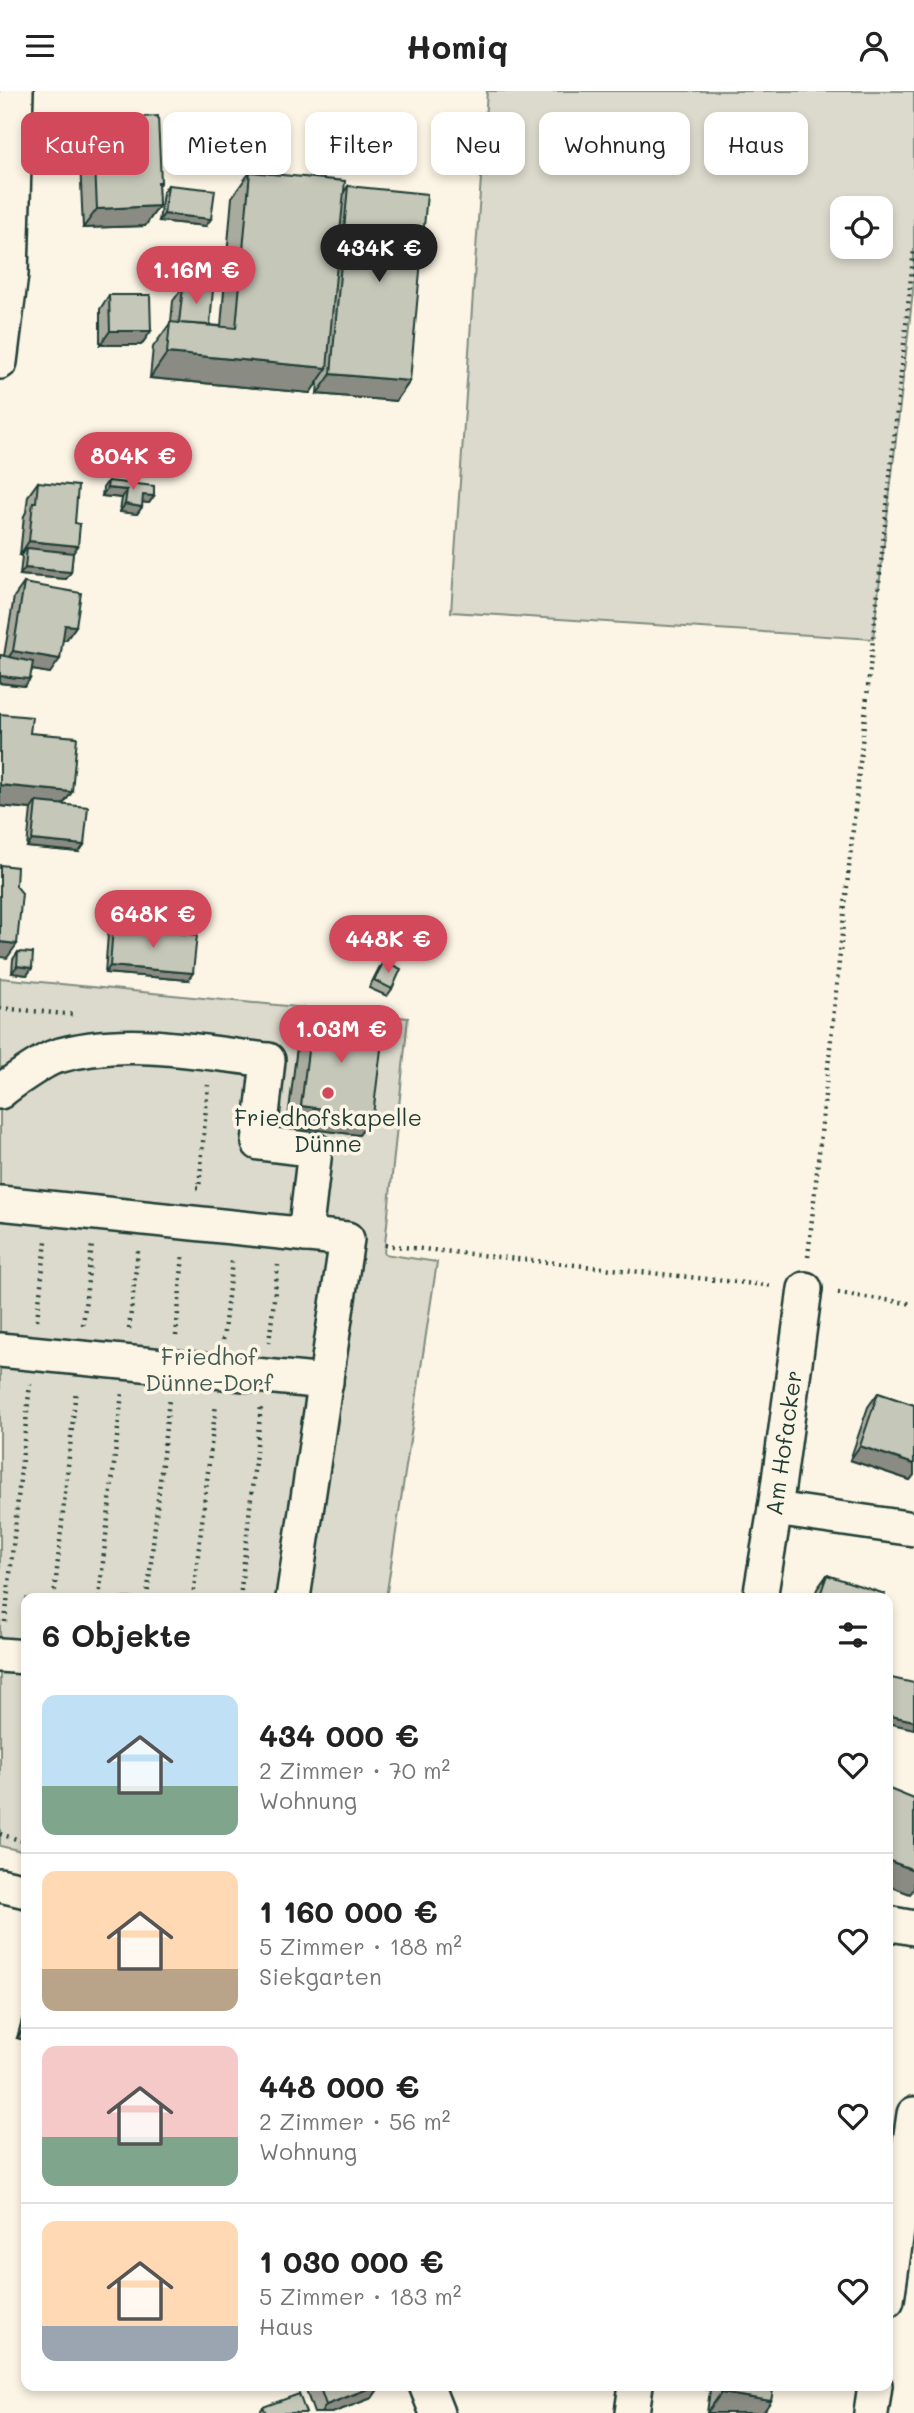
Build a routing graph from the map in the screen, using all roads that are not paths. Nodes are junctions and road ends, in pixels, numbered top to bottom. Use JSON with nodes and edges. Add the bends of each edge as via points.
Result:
{"nodes":[{"id":1,"x":16,"y":91,"type":"edge"},
{"id":2,"x":0,"y":362,"type":"edge"},
{"id":3,"x":0,"y":1092,"type":"edge"},
{"id":4,"x":0,"y":1203,"type":"edge"},
{"id":5,"x":294,"y":1233,"type":"junction"},
{"id":6,"x":805,"y":1289,"type":"road end"},
{"id":7,"x":0,"y":1350,"type":"edge"},
{"id":8,"x":326,"y":1382,"type":"junction"},
{"id":9,"x":775,"y":1510,"type":"junction"},
{"id":10,"x":914,"y":1529,"type":"edge"},
{"id":11,"x":294,"y":1593,"type":"edge"},
{"id":12,"x":761,"y":1593,"type":"edge"},
{"id":13,"x":0,"y":1885,"type":"edge"},
{"id":14,"x":21,"y":1890,"type":"edge"},
{"id":15,"x":893,"y":1924,"type":"edge"},
{"id":16,"x":914,"y":1928,"type":"edge"},
{"id":17,"x":914,"y":2114,"type":"edge"},
{"id":18,"x":893,"y":2259,"type":"edge"},
{"id":19,"x":428,"y":2391,"type":"edge"},
{"id":20,"x":635,"y":2391,"type":"edge"},
{"id":21,"x":874,"y":2391,"type":"edge"},
{"id":22,"x":437,"y":2413,"type":"edge"},
{"id":23,"x":632,"y":2413,"type":"edge"},
{"id":24,"x":871,"y":2413,"type":"edge"}],
"edges":[{"from":1,"to":2,"type":"street","via":[[11,274]]},
{"from":3,"to":5,"type":"street","via":[[52,1058],[97,1049],[149,1047],[268,1060],[259,1143],[315,1150]]},
{"from":4,"to":5,"type":"street"},
{"from":5,"to":8,"type":"street","via":[[347,1239]]},
{"from":6,"to":9,"type":"street","name":"Am Hofacker"},
{"from":7,"to":8,"type":"street"},
{"from":8,"to":11,"type":"street"},
{"from":9,"to":10,"type":"street"},
{"from":9,"to":12,"type":"street","name":"Am Hofacker"},
{"from":13,"to":14,"type":"street"},
{"from":15,"to":16,"type":"street"},
{"from":17,"to":18,"type":"street"},
{"from":19,"to":22,"type":"street"},
{"from":20,"to":23,"type":"street"},
{"from":21,"to":24,"type":"street"}]}
